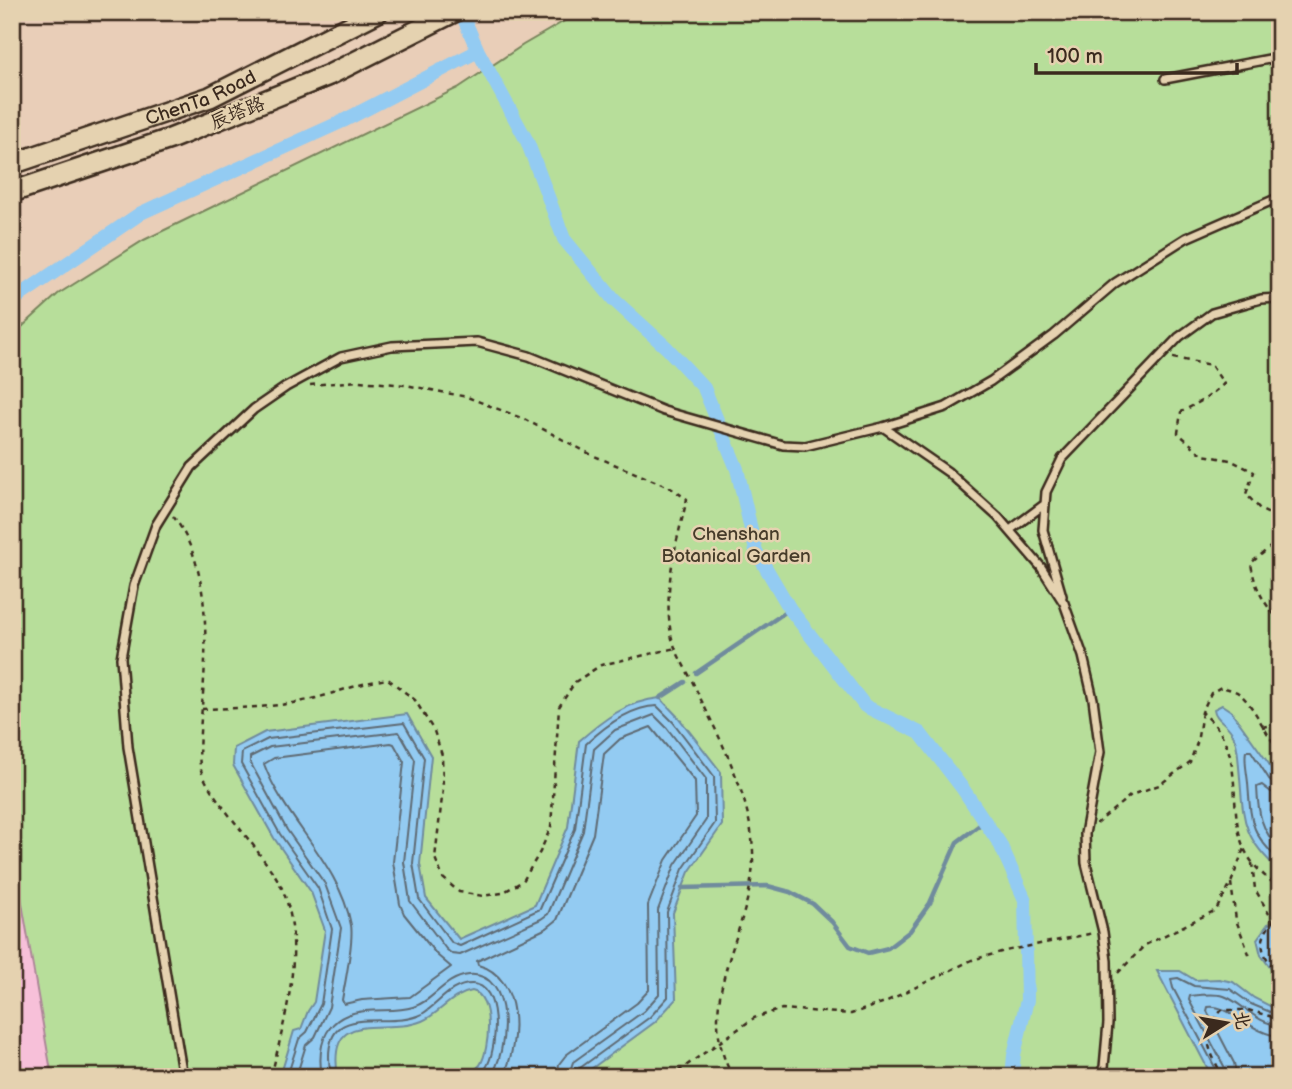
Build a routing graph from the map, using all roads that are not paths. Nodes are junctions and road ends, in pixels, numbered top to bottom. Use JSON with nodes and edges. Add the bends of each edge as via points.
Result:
{"nodes":[{"id":1,"x":378,"y":12,"type":"edge"},
{"id":2,"x":446,"y":16,"type":"edge"},
{"id":3,"x":1280,"y":57,"type":"edge"},
{"id":4,"x":1165,"y":79,"type":"dead end"},
{"id":5,"x":12,"y":164,"type":"edge"},
{"id":6,"x":12,"y":192,"type":"edge"},
{"id":7,"x":1280,"y":197,"type":"edge"},
{"id":8,"x":1280,"y":298,"type":"edge"},
{"id":9,"x":883,"y":427,"type":"junction"},
{"id":10,"x":1045,"y":504,"type":"junction"},
{"id":11,"x":1010,"y":530,"type":"junction"},
{"id":12,"x":1064,"y":603,"type":"junction"},
{"id":13,"x":183,"y":1077,"type":"edge"},
{"id":14,"x":1099,"y":1077,"type":"edge"}],
"edges":[{"from":1,"to":5,"type":"main road","name":"ChenTa Road","via":[[211,97]]},
{"from":2,"to":6,"type":"main road","name":"辰塔路","via":[[329,75],[170,139]]},
{"from":3,"to":4,"type":"lane"},
{"from":7,"to":9,"type":"lane","via":[[1186,238],[1115,283],[991,381],[946,407]]},
{"from":8,"to":10,"type":"lane","via":[[1212,313],[1179,337],[1062,459],[1045,492]]},
{"from":9,"to":11,"type":"lane","via":[[948,472]]},
{"from":9,"to":13,"type":"lane","via":[[805,446],[783,445],[664,411],[529,356],[477,342],[392,346],[341,357],[254,409],[192,467],[156,525],[134,586],[121,658],[128,747]]},
{"from":10,"to":11,"type":"lane"},
{"from":10,"to":12,"type":"lane","via":[[1043,530]]},
{"from":11,"to":12,"type":"lane"},
{"from":12,"to":14,"type":"lane","via":[[1083,656],[1100,752],[1085,834],[1108,983],[1105,1056]]}]}
